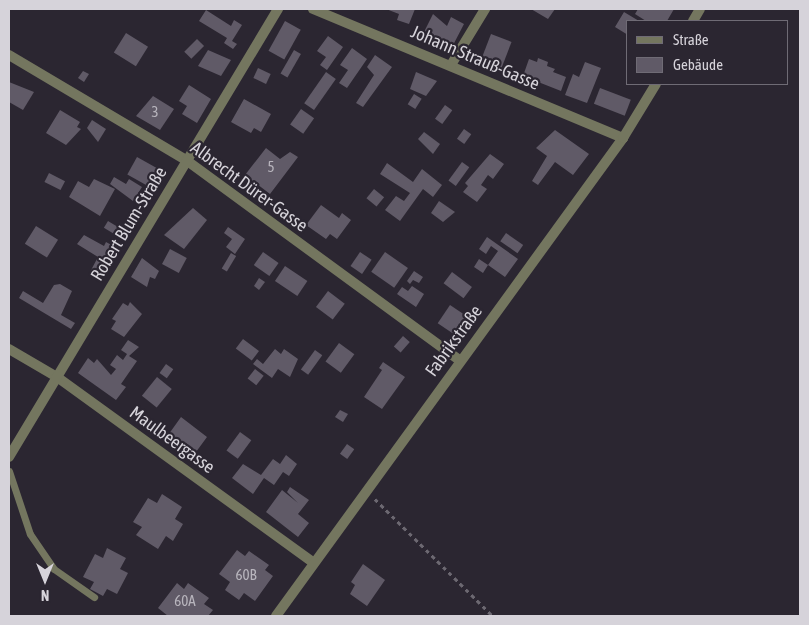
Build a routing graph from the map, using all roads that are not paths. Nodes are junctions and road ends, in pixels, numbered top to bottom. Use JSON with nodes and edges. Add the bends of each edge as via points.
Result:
{"nodes":[{"id":1,"x":278,"y":9,"type":"edge"},
{"id":2,"x":313,"y":9,"type":"edge"},
{"id":3,"x":485,"y":9,"type":"edge"},
{"id":4,"x":700,"y":9,"type":"edge"},
{"id":5,"x":694,"y":20,"type":"edge"},
{"id":6,"x":9,"y":55,"type":"edge"},
{"id":7,"x":452,"y":65,"type":"junction"},
{"id":8,"x":655,"y":85,"type":"edge"},
{"id":9,"x":623,"y":138,"type":"junction"},
{"id":10,"x":186,"y":160,"type":"junction"},
{"id":11,"x":9,"y":349,"type":"edge"},
{"id":12,"x":460,"y":360,"type":"junction"},
{"id":13,"x":57,"y":377,"type":"junction"},
{"id":14,"x":9,"y":457,"type":"edge"},
{"id":15,"x":9,"y":471,"type":"edge"},
{"id":16,"x":314,"y":563,"type":"junction"},
{"id":17,"x":94,"y":597,"type":"dead end"},
{"id":18,"x":276,"y":616,"type":"edge"}],
"edges":[{"from":1,"to":10,"type":"street","name":"Robert Blum-Straße"},
{"from":2,"to":7,"type":"street","name":"Johann Strauß-Gasse"},
{"from":3,"to":7,"type":"street"},
{"from":4,"to":5,"type":"street"},
{"from":6,"to":10,"type":"street","name":"Albrecht Dürer-Gasse"},
{"from":7,"to":9,"type":"street","name":"Johann Strauß-Gasse"},
{"from":8,"to":9,"type":"street","name":"Fabrikstraße"},
{"from":9,"to":12,"type":"street","name":"Fabrikstraße"},
{"from":10,"to":12,"type":"street","name":"Albrecht Dürer-Gasse"},
{"from":10,"to":13,"type":"street","name":"Robert Blum-Straße"},
{"from":11,"to":13,"type":"street","name":"Maulbeergasse"},
{"from":12,"to":16,"type":"street","name":"Fabrikstraße"},
{"from":13,"to":14,"type":"street","name":"Robert Blum-Straße"},
{"from":13,"to":16,"type":"street","name":"Maulbeergasse"},
{"from":15,"to":17,"type":"lane","via":[[30,534],[49,562]]},
{"from":16,"to":18,"type":"street","name":"Fabrikstraße"}]}
